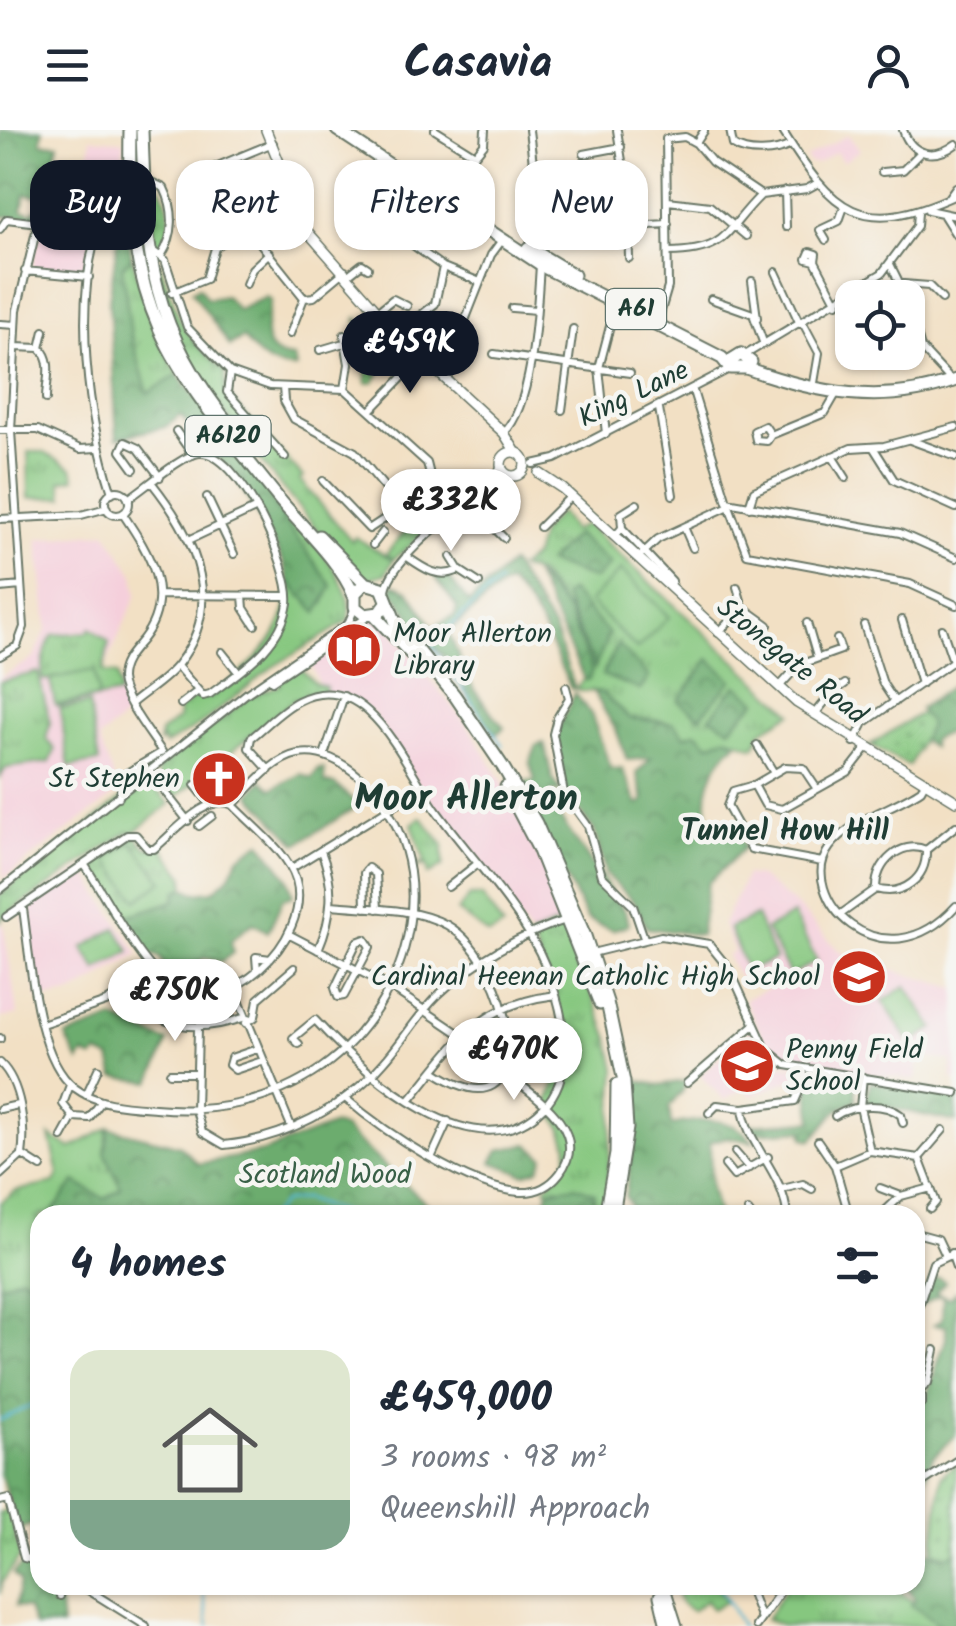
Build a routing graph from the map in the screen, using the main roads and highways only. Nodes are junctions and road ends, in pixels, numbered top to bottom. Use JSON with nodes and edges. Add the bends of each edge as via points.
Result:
{"nodes":[{"id":1,"x":130,"y":130,"type":"edge"},
{"id":2,"x":144,"y":130,"type":"edge"},
{"id":3,"x":266,"y":130,"type":"edge"},
{"id":4,"x":338,"y":130,"type":"edge"},
{"id":5,"x":349,"y":130,"type":"edge"},
{"id":6,"x":387,"y":160,"type":"edge"},
{"id":7,"x":391,"y":160,"type":"edge"},
{"id":8,"x":495,"y":233,"type":"edge"},
{"id":9,"x":530,"y":250,"type":"edge"},
{"id":10,"x":543,"y":267,"type":"junction"},
{"id":11,"x":580,"y":287,"type":"junction"},
{"id":12,"x":739,"y":362,"type":"junction"},
{"id":13,"x":953,"y":376,"type":"edge"},
{"id":14,"x":813,"y":387,"type":"junction"},
{"id":15,"x":507,"y":458,"type":"junction"},
{"id":16,"x":538,"y":468,"type":"junction"},
{"id":17,"x":370,"y":583,"type":"junction"},
{"id":18,"x":386,"y":600,"type":"junction"},
{"id":19,"x":354,"y":602,"type":"junction"},
{"id":20,"x":372,"y":616,"type":"junction"},
{"id":21,"x":956,"y":801,"type":"edge"},
{"id":22,"x":579,"y":937,"type":"junction"},
{"id":23,"x":607,"y":1205,"type":"edge"},
{"id":24,"x":615,"y":1205,"type":"edge"},
{"id":25,"x":662,"y":1595,"type":"edge"},
{"id":26,"x":664,"y":1595,"type":"edge"},
{"id":27,"x":667,"y":1626,"type":"edge"},
{"id":28,"x":676,"y":1626,"type":"edge"}],
"edges":[{"from":1,"to":19,"type":"highway","number":"A6120","via":[[134,256],[154,320],[181,373]]},
{"from":2,"to":17,"type":"highway","number":"A6120","via":[[146,244],[167,324],[206,395],[320,537]]},
{"from":3,"to":15,"type":"main road","via":[[306,230],[378,312],[504,433]]},
{"from":4,"to":6,"type":"highway","number":"A61"},
{"from":5,"to":7,"type":"highway","number":"A61"},
{"from":8,"to":10,"type":"highway","number":"A61"},
{"from":9,"to":10,"type":"highway","number":"A61"},
{"from":10,"to":11,"type":"highway","number":"A61"},
{"from":10,"to":11,"type":"highway"},
{"from":10,"to":12,"type":"highway","number":"A61"},
{"from":11,"to":12,"type":"highway","number":"A61"},
{"from":12,"to":14,"type":"highway","number":"A61"},
{"from":13,"to":14,"type":"highway","number":"A61","via":[[875,389]]},
{"from":13,"to":14,"type":"highway","number":"A61","via":[[895,394],[836,394]]},
{"from":15,"to":16,"type":"main road","name":"Stonegate Road"},
{"from":15,"to":16,"type":"main road","via":[[513,478]]},
{"from":16,"to":21,"type":"main road","name":"Stonegate Road","via":[[779,688],[854,742]]},
{"from":17,"to":18,"type":"highway","number":"A6120"},
{"from":17,"to":19,"type":"highway"},
{"from":18,"to":20,"type":"highway"},
{"from":18,"to":22,"type":"highway","number":"A6120","via":[[536,823]]},
{"from":19,"to":20,"type":"highway","number":"A6120"},
{"from":20,"to":22,"type":"highway","number":"A6120","via":[[412,654],[473,733]]},
{"from":22,"to":23,"type":"highway","number":"A6120","via":[[618,1090]]},
{"from":22,"to":24,"type":"highway","number":"A6120","via":[[591,953],[624,1082],[627,1128]]},
{"from":25,"to":27,"type":"highway"},
{"from":26,"to":28,"type":"highway"}]}
